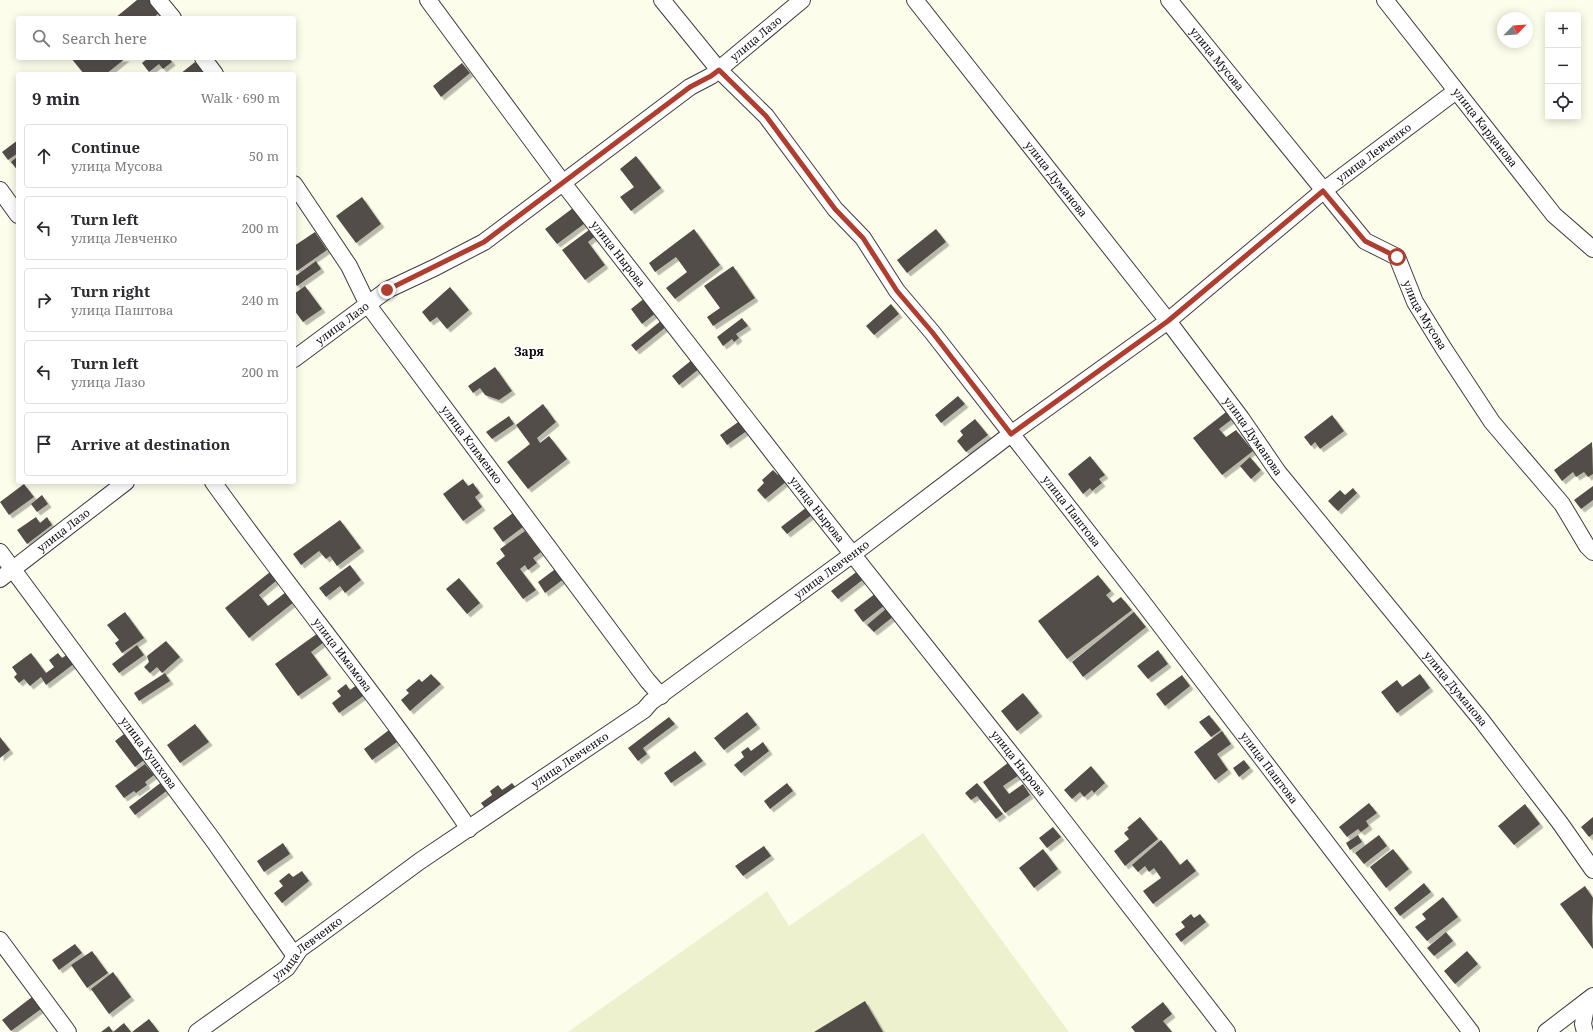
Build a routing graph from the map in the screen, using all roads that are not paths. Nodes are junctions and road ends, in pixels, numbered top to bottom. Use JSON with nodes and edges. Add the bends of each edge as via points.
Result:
{"nodes":[{"id":1,"x":158,"y":0,"type":"edge"},
{"id":2,"x":428,"y":0,"type":"edge"},
{"id":3,"x":662,"y":0,"type":"edge"},
{"id":4,"x":802,"y":0,"type":"edge"},
{"id":5,"x":914,"y":0,"type":"edge"},
{"id":6,"x":1169,"y":0,"type":"edge"},
{"id":7,"x":1385,"y":0,"type":"edge"},
{"id":8,"x":171,"y":16,"type":"edge"},
{"id":9,"x":204,"y":60,"type":"edge"},
{"id":10,"x":719,"y":70,"type":"junction"},
{"id":11,"x":214,"y":72,"type":"edge"},
{"id":12,"x":1456,"y":91,"type":"junction"},
{"id":13,"x":563,"y":183,"type":"junction"},
{"id":14,"x":296,"y":187,"type":"edge"},
{"id":15,"x":0,"y":190,"type":"edge"},
{"id":16,"x":1323,"y":191,"type":"junction"},
{"id":17,"x":16,"y":212,"type":"edge"},
{"id":18,"x":1593,"y":249,"type":"edge"},
{"id":19,"x":368,"y":306,"type":"junction"},
{"id":20,"x":1168,"y":321,"type":"junction"},
{"id":21,"x":296,"y":358,"type":"edge"},
{"id":22,"x":1011,"y":434,"type":"junction"},
{"id":23,"x":123,"y":484,"type":"edge"},
{"id":24,"x":214,"y":484,"type":"edge"},
{"id":25,"x":0,"y":552,"type":"edge"},
{"id":26,"x":1593,"y":552,"type":"edge"},
{"id":27,"x":852,"y":554,"type":"junction"},
{"id":28,"x":6,"y":574,"type":"edge"},
{"id":29,"x":661,"y":696,"type":"junction"},
{"id":30,"x":469,"y":829,"type":"junction"},
{"id":31,"x":1593,"y":870,"type":"edge"},
{"id":32,"x":0,"y":940,"type":"edge"},
{"id":33,"x":295,"y":956,"type":"junction"},
{"id":34,"x":1590,"y":999,"type":"edge"},
{"id":35,"x":68,"y":1032,"type":"edge"},
{"id":36,"x":197,"y":1032,"type":"edge"},
{"id":37,"x":1227,"y":1032,"type":"edge"},
{"id":38,"x":1471,"y":1032,"type":"edge"},
{"id":39,"x":1546,"y":1032,"type":"edge"},
{"id":40,"x":1585,"y":1032,"type":"edge"}],
"edges":[{"from":1,"to":8,"type":"street"},
{"from":2,"to":13,"type":"street","name":"улица Нырова"},
{"from":3,"to":10,"type":"street","name":"улица Паштова"},
{"from":4,"to":10,"type":"street","name":"улица Лазо"},
{"from":5,"to":20,"type":"street","name":"улица Думанова"},
{"from":6,"to":16,"type":"street","name":"улица Мусова"},
{"from":7,"to":12,"type":"street","name":"улица Карданова"},
{"from":9,"to":11,"type":"street"},
{"from":10,"to":13,"type":"street","name":"улица Лазо","via":[[690,87]]},
{"from":10,"to":22,"type":"street","name":"улица Паштова","via":[[766,116],[835,209],[863,238],[897,291]]},
{"from":12,"to":16,"type":"street","name":"улица Левченко"},
{"from":12,"to":18,"type":"street","name":"улица Карданова","via":[[1554,215]]},
{"from":13,"to":19,"type":"street","name":"улица Лазо","via":[[484,242],[387,290]]},
{"from":13,"to":27,"type":"street","name":"улица Нырова"},
{"from":14,"to":19,"type":"street","name":"улица Клименко","via":[[349,266]]},
{"from":15,"to":17,"type":"street"},
{"from":16,"to":20,"type":"street","name":"улица Левченко"},
{"from":16,"to":26,"type":"street","name":"улица Мусова","via":[[1365,241],[1397,257],[1415,302],[1448,356],[1492,422],[1562,504]]},
{"from":19,"to":21,"type":"street","name":"улица Лазо"},
{"from":19,"to":29,"type":"street","name":"улица Клименко"},
{"from":20,"to":22,"type":"street","name":"улица Левченко"},
{"from":20,"to":31,"type":"street","name":"улица Думанова","via":[[1278,472],[1482,721]]},
{"from":22,"to":27,"type":"street","name":"улица Левченко"},
{"from":22,"to":38,"type":"street","name":"улица Паштова","via":[[1146,606]]},
{"from":23,"to":28,"type":"street","name":"улица Лазо"},
{"from":24,"to":30,"type":"street","name":"улица Имамова","via":[[430,771]]},
{"from":25,"to":28,"type":"street","name":"улица Кушхова"},
{"from":27,"to":29,"type":"street","name":"улица Левченко"},
{"from":27,"to":37,"type":"street","name":"улица Нырова","via":[[1039,789]]},
{"from":28,"to":33,"type":"street","name":"улица Кушхова","via":[[213,840]]},
{"from":29,"to":30,"type":"street","name":"улица Левченко"},
{"from":30,"to":33,"type":"street","name":"улица Левченко","via":[[420,861],[300,949]]},
{"from":32,"to":35,"type":"street"},
{"from":33,"to":36,"type":"street","name":"улица Левченко","via":[[287,968]]},
{"from":34,"to":39,"type":"street"},
{"from":34,"to":40,"type":"street","via":[[1583,1024]]}]}
